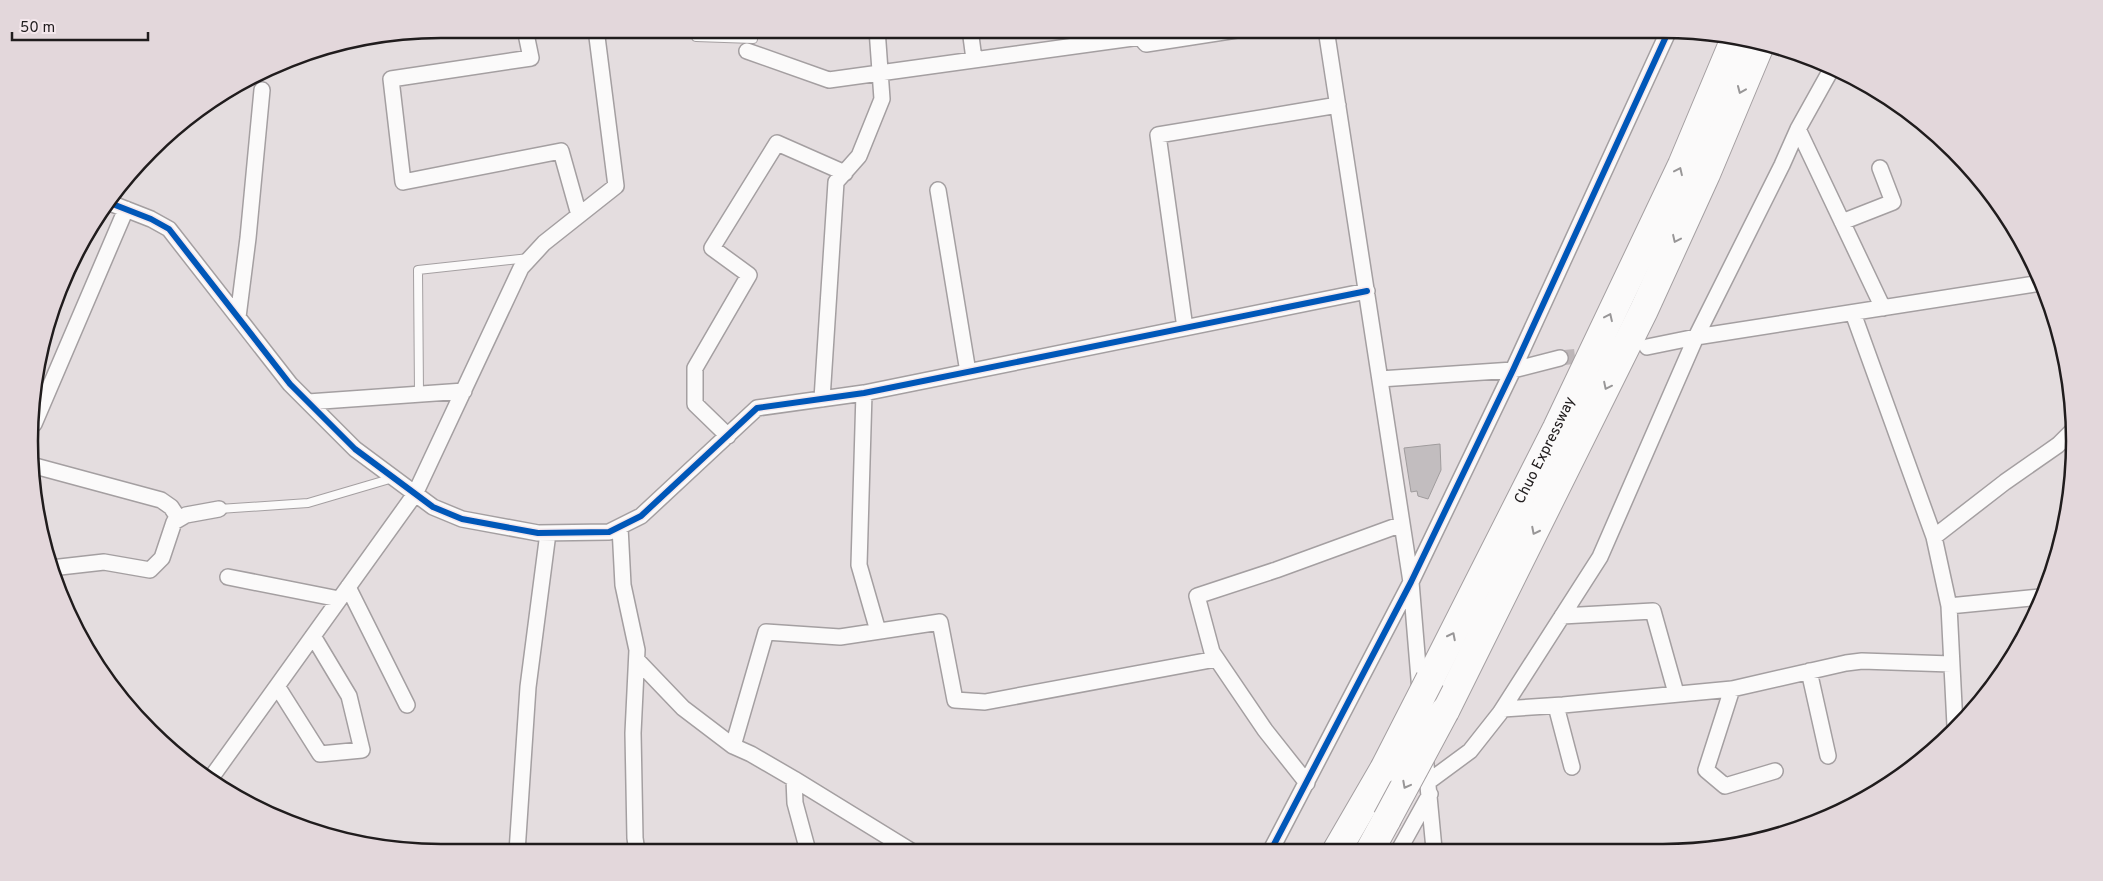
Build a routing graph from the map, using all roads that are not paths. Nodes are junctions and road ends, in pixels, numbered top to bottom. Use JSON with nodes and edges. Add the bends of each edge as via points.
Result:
{"nodes":[{"id":1,"x":527,"y":38,"type":"edge"},
{"id":2,"x":597,"y":38,"type":"edge"},
{"id":3,"x":724,"y":38,"type":"edge"},
{"id":4,"x":753,"y":38,"type":"edge"},
{"id":5,"x":878,"y":38,"type":"edge"},
{"id":6,"x":971,"y":38,"type":"edge"},
{"id":7,"x":1132,"y":38,"type":"edge"},
{"id":8,"x":1141,"y":38,"type":"edge"},
{"id":9,"x":1185,"y":38,"type":"edge"},
{"id":10,"x":1327,"y":38,"type":"edge"},
{"id":11,"x":1665,"y":38,"type":"edge"},
{"id":12,"x":1733,"y":44,"type":"edge"},
{"id":13,"x":1758,"y":49,"type":"edge"},
{"id":14,"x":747,"y":51,"type":"dead end"},
{"id":15,"x":974,"y":59,"type":"junction"},
{"id":16,"x":880,"y":72,"type":"junction"},
{"id":17,"x":1829,"y":73,"type":"edge"},
{"id":18,"x":262,"y":90,"type":"dead end"},
{"id":19,"x":1338,"y":105,"type":"junction"},
{"id":20,"x":1798,"y":129,"type":"junction"},
{"id":21,"x":1880,"y":168,"type":"dead end"},
{"id":22,"x":845,"y":173,"type":"junction"},
{"id":23,"x":938,"y":190,"type":"dead end"},
{"id":24,"x":114,"y":205,"type":"edge"},
{"id":25,"x":126,"y":209,"type":"junction"},
{"id":26,"x":580,"y":215,"type":"junction"},
{"id":27,"x":1842,"y":222,"type":"junction"},
{"id":28,"x":531,"y":258,"type":"junction"},
{"id":29,"x":2034,"y":284,"type":"edge"},
{"id":30,"x":1367,"y":291,"type":"junction"},
{"id":31,"x":1883,"y":308,"type":"junction"},
{"id":32,"x":1853,"y":313,"type":"junction"},
{"id":33,"x":238,"y":317,"type":"junction"},
{"id":34,"x":1185,"y":328,"type":"junction"},
{"id":35,"x":1696,"y":336,"type":"junction"},
{"id":36,"x":1647,"y":347,"type":"dead end"},
{"id":37,"x":1560,"y":358,"type":"tunnel mouth"},
{"id":38,"x":1513,"y":370,"type":"junction"},
{"id":39,"x":968,"y":372,"type":"junction"},
{"id":40,"x":1380,"y":379,"type":"junction"},
{"id":41,"x":464,"y":390,"type":"junction"},
{"id":42,"x":864,"y":393,"type":"junction"},
{"id":43,"x":419,"y":394,"type":"junction"},
{"id":44,"x":822,"y":399,"type":"junction"},
{"id":45,"x":308,"y":402,"type":"junction"},
{"id":46,"x":38,"y":415,"type":"edge"},
{"id":47,"x":728,"y":436,"type":"junction"},
{"id":48,"x":2066,"y":437,"type":"edge"},
{"id":49,"x":38,"y":467,"type":"edge"},
{"id":50,"x":393,"y":478,"type":"junction"},
{"id":51,"x":415,"y":494,"type":"junction"},
{"id":52,"x":219,"y":509,"type":"joint"},
{"id":53,"x":179,"y":519,"type":"junction"},
{"id":54,"x":1402,"y":524,"type":"junction"},
{"id":55,"x":620,"y":527,"type":"junction"},
{"id":56,"x":548,"y":533,"type":"junction"},
{"id":57,"x":1934,"y":538,"type":"junction"},
{"id":58,"x":58,"y":567,"type":"edge"},
{"id":59,"x":228,"y":577,"type":"dead end"},
{"id":60,"x":1411,"y":582,"type":"junction"},
{"id":61,"x":343,"y":593,"type":"junction"},
{"id":62,"x":2034,"y":598,"type":"edge"},
{"id":63,"x":1949,"y":606,"type":"junction"},
{"id":64,"x":1562,"y":616,"type":"junction"},
{"id":65,"x":878,"y":631,"type":"junction"},
{"id":66,"x":313,"y":636,"type":"junction"},
{"id":67,"x":1216,"y":659,"type":"junction"},
{"id":68,"x":636,"y":660,"type":"junction"},
{"id":69,"x":1951,"y":664,"type":"junction"},
{"id":70,"x":1809,"y":671,"type":"junction"},
{"id":71,"x":277,"y":686,"type":"junction"},
{"id":72,"x":1732,"y":689,"type":"junction"},
{"id":73,"x":1676,"y":693,"type":"junction"},
{"id":74,"x":407,"y":705,"type":"dead end"},
{"id":75,"x":1556,"y":706,"type":"junction"},
{"id":76,"x":1502,"y":709,"type":"junction"},
{"id":77,"x":1954,"y":717,"type":"edge"},
{"id":78,"x":733,"y":746,"type":"junction"},
{"id":79,"x":1828,"y":756,"type":"dead end"},
{"id":80,"x":1572,"y":767,"type":"dead end"},
{"id":81,"x":1775,"y":771,"type":"dead end"},
{"id":82,"x":215,"y":775,"type":"edge"},
{"id":83,"x":794,"y":779,"type":"junction"},
{"id":84,"x":1307,"y":783,"type":"junction"},
{"id":85,"x":1429,"y":788,"type":"junction"},
{"id":86,"x":518,"y":844,"type":"edge"},
{"id":87,"x":635,"y":844,"type":"edge"},
{"id":88,"x":806,"y":844,"type":"edge"},
{"id":89,"x":899,"y":844,"type":"edge"},
{"id":90,"x":1275,"y":844,"type":"edge"},
{"id":91,"x":1340,"y":844,"type":"edge"},
{"id":92,"x":1373,"y":844,"type":"edge"},
{"id":93,"x":1402,"y":844,"type":"edge"},
{"id":94,"x":1434,"y":844,"type":"edge"}],
"edges":[{"from":1,"to":26,"type":"street","via":[[531,58],[390,80],[403,182],[561,151]]},
{"from":2,"to":26,"type":"street","via":[[616,186]]},
{"from":3,"to":4,"type":"lane"},
{"from":5,"to":16,"type":"street"},
{"from":6,"to":15,"type":"street"},
{"from":7,"to":15,"type":"street"},
{"from":8,"to":9,"type":"street","via":[[1146,44]]},
{"from":10,"to":19,"type":"street"},
{"from":11,"to":38,"type":"street"},
{"from":91,"to":12,"type":"highway","name":"Chuo Expressway","one_way":true,"bridge":true,"via":[[1384,769],[1557,428],[1682,165]]},
{"from":13,"to":92,"type":"highway","name":"Chuo Expressway","one_way":true,"bridge":true,"via":[[1644,310],[1445,711]]},
{"from":14,"to":16,"type":"street","via":[[828,80]]},
{"from":15,"to":16,"type":"street"},
{"from":16,"to":22,"type":"street","via":[[882,99],[859,156]]},
{"from":17,"to":20,"type":"street"},
{"from":18,"to":33,"type":"street"},
{"from":19,"to":30,"type":"street"},
{"from":19,"to":34,"type":"street","via":[[1158,135]]},
{"from":20,"to":27,"type":"street"},
{"from":20,"to":35,"type":"street"},
{"from":21,"to":27,"type":"street","via":[[1893,202]]},
{"from":22,"to":44,"type":"street","via":[[836,182]]},
{"from":22,"to":47,"type":"street","via":[[777,143],[712,248],[749,275],[695,368],[695,404]]},
{"from":23,"to":39,"type":"street"},
{"from":24,"to":25,"type":"street"},
{"from":25,"to":33,"type":"street","via":[[168,229]]},
{"from":25,"to":46,"type":"street"},
{"from":26,"to":28,"type":"street","via":[[544,243]]},
{"from":27,"to":31,"type":"street"},
{"from":28,"to":41,"type":"street","via":[[521,268]]},
{"from":28,"to":43,"type":"lane","via":[[418,270]]},
{"from":29,"to":31,"type":"street"},
{"from":30,"to":34,"type":"street"},
{"from":30,"to":40,"type":"street"},
{"from":31,"to":32,"type":"street"},
{"from":32,"to":35,"type":"street"},
{"from":32,"to":57,"type":"street"},
{"from":33,"to":45,"type":"street"},
{"from":34,"to":39,"type":"street"},
{"from":35,"to":36,"type":"street"},
{"from":35,"to":64,"type":"street","via":[[1600,557]]},
{"from":37,"to":38,"type":"street"},
{"from":38,"to":40,"type":"street"},
{"from":38,"to":60,"type":"street"},
{"from":39,"to":42,"type":"street"},
{"from":40,"to":54,"type":"street"},
{"from":41,"to":43,"type":"street"},
{"from":41,"to":51,"type":"street"},
{"from":42,"to":44,"type":"street"},
{"from":42,"to":65,"type":"street","via":[[859,565]]},
{"from":43,"to":45,"type":"street"},
{"from":44,"to":47,"type":"street","via":[[757,408]]},
{"from":45,"to":50,"type":"street","via":[[355,449]]},
{"from":47,"to":55,"type":"street","via":[[641,516]]},
{"from":48,"to":57,"type":"street"},
{"from":49,"to":53,"type":"street","via":[[161,500]]},
{"from":50,"to":51,"type":"street"},
{"from":50,"to":52,"type":"lane","via":[[308,504]]},
{"from":51,"to":56,"type":"street","via":[[433,508],[462,519]]},
{"from":51,"to":61,"type":"street"},
{"from":52,"to":53,"type":"street"},
{"from":53,"to":58,"type":"street","via":[[174,522],[162,558],[150,570],[104,562]]},
{"from":54,"to":60,"type":"street"},
{"from":54,"to":67,"type":"street","via":[[1196,596]]},
{"from":55,"to":56,"type":"street","via":[[609,532]]},
{"from":55,"to":68,"type":"street","via":[[622,585],[637,650]]},
{"from":56,"to":86,"type":"street","via":[[528,687]]},
{"from":57,"to":63,"type":"street"},
{"from":59,"to":61,"type":"street"},
{"from":60,"to":84,"type":"street"},
{"from":60,"to":85,"type":"street"},
{"from":61,"to":66,"type":"street"},
{"from":61,"to":74,"type":"street"},
{"from":62,"to":63,"type":"street"},
{"from":63,"to":69,"type":"street"},
{"from":64,"to":73,"type":"street","via":[[1653,611]]},
{"from":64,"to":76,"type":"street"},
{"from":65,"to":67,"type":"street","via":[[940,622],[955,700],[985,702]]},
{"from":65,"to":78,"type":"street","via":[[840,637],[766,632]]},
{"from":66,"to":71,"type":"street"},
{"from":66,"to":71,"type":"street","via":[[349,696],[362,750],[320,754]]},
{"from":67,"to":84,"type":"street","via":[[1265,730]]},
{"from":68,"to":78,"type":"street","via":[[683,708]]},
{"from":68,"to":87,"type":"street","via":[[633,733]]},
{"from":69,"to":70,"type":"street","via":[[1862,661]]},
{"from":69,"to":77,"type":"street"},
{"from":70,"to":72,"type":"street"},
{"from":70,"to":79,"type":"street"},
{"from":71,"to":82,"type":"street"},
{"from":72,"to":73,"type":"street"},
{"from":72,"to":81,"type":"street","via":[[1706,770],[1725,786]]},
{"from":73,"to":75,"type":"street"},
{"from":75,"to":76,"type":"street"},
{"from":75,"to":80,"type":"street"},
{"from":76,"to":85,"type":"street","via":[[1470,752]]},
{"from":78,"to":83,"type":"street"},
{"from":83,"to":88,"type":"street","via":[[795,803]]},
{"from":83,"to":89,"type":"street"},
{"from":84,"to":90,"type":"street"},
{"from":85,"to":93,"type":"street"},
{"from":85,"to":94,"type":"street"}]}
